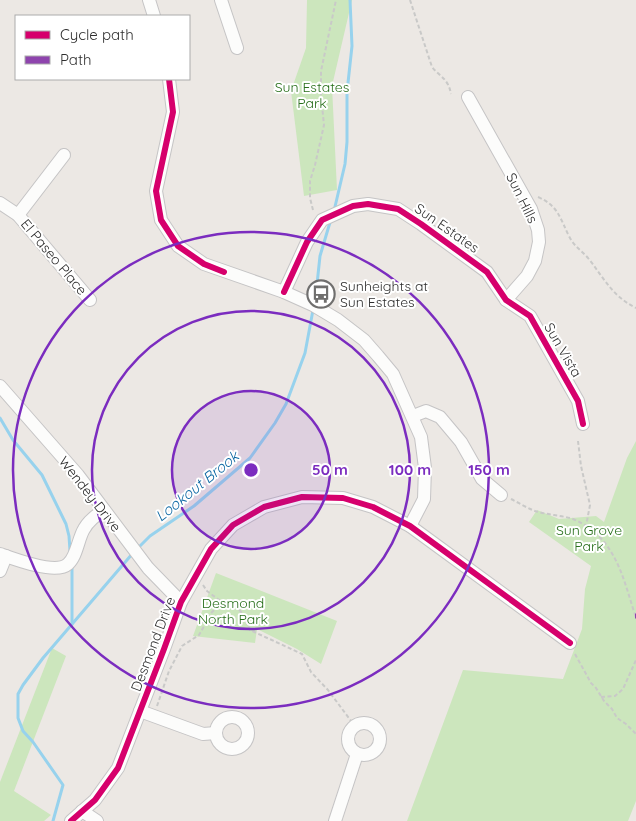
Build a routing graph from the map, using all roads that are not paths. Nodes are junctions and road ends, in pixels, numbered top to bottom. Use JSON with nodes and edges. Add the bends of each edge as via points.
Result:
{"nodes":[{"id":1,"x":150,"y":0,"type":"edge"},
{"id":2,"x":221,"y":0,"type":"edge"},
{"id":3,"x":154,"y":15,"type":"edge"},
{"id":4,"x":237,"y":48,"type":"dead end"},
{"id":5,"x":169,"y":80,"type":"edge"},
{"id":6,"x":468,"y":97,"type":"dead end"},
{"id":7,"x":64,"y":156,"type":"dead end"},
{"id":8,"x":0,"y":204,"type":"edge"},
{"id":9,"x":18,"y":215,"type":"junction"},
{"id":10,"x":284,"y":292,"type":"junction"},
{"id":11,"x":90,"y":300,"type":"dead end"},
{"id":12,"x":506,"y":300,"type":"junction"},
{"id":13,"x":0,"y":386,"type":"edge"},
{"id":14,"x":413,"y":416,"type":"junction"},
{"id":15,"x":582,"y":424,"type":"dead end"},
{"id":16,"x":501,"y":495,"type":"road end"},
{"id":17,"x":104,"y":510,"type":"junction"},
{"id":18,"x":410,"y":526,"type":"junction"},
{"id":19,"x":3,"y":555,"type":"edge"},
{"id":20,"x":0,"y":571,"type":"edge"},
{"id":21,"x":180,"y":602,"type":"junction"},
{"id":22,"x":570,"y":643,"type":"road end"},
{"id":23,"x":140,"y":711,"type":"junction"},
{"id":24,"x":216,"y":733,"type":"dead end"},
{"id":25,"x":357,"y":754,"type":"junction"},
{"id":26,"x":82,"y":811,"type":"junction"},
{"id":27,"x":71,"y":821,"type":"edge"},
{"id":28,"x":97,"y":821,"type":"edge"},
{"id":29,"x":335,"y":821,"type":"edge"}],
"edges":[{"from":1,"to":3,"type":"street"},
{"from":2,"to":4,"type":"street"},
{"from":5,"to":10,"type":"street","via":[[173,112],[156,191],[161,220],[178,246],[204,264]]},
{"from":6,"to":12,"type":"street","name":"Sun Hills","via":[[531,209],[538,230],[535,261],[527,276]]},
{"from":7,"to":9,"type":"street","name":"El Paseo Place"},
{"from":8,"to":9,"type":"street","name":"El Paseo Place"},
{"from":9,"to":11,"type":"street","name":"El Paseo Place"},
{"from":10,"to":12,"type":"street","name":"Sun Estates","via":[[307,242],[322,220],[368,204],[398,210],[421,224],[487,272]]},
{"from":10,"to":14,"type":"street","via":[[313,304],[364,340],[392,374]]},
{"from":12,"to":15,"type":"street","name":"Sun Vista","via":[[530,316],[578,400]]},
{"from":13,"to":17,"type":"street","name":"Wendey Drive","via":[[78,475]]},
{"from":14,"to":16,"type":"street","via":[[426,411],[440,417],[461,442],[482,479]]},
{"from":14,"to":18,"type":"street","via":[[421,437],[425,468],[424,499]]},
{"from":17,"to":19,"type":"street","via":[[90,520],[68,564],[61,568],[49,568]]},
{"from":17,"to":21,"type":"street","name":"Wendey Drive"},
{"from":18,"to":21,"type":"street","name":"Desmond Drive","via":[[374,508],[343,498],[302,497],[264,507],[232,526],[211,549]]},
{"from":18,"to":22,"type":"street","name":"Desmond Drive"},
{"from":19,"to":20,"type":"street"},
{"from":21,"to":23,"type":"street","name":"Desmond Drive"},
{"from":23,"to":24,"type":"street","via":[[203,734]]},
{"from":23,"to":26,"type":"street","name":"Desmond Drive","via":[[118,768],[95,800]]},
{"from":25,"to":25,"type":"street","via":[[348,744],[350,730],[361,723],[374,726],[380,737],[376,750],[370,754]]},
{"from":25,"to":29,"type":"street"},
{"from":26,"to":27,"type":"street","name":"Desmond Drive"},
{"from":26,"to":28,"type":"street"}]}
